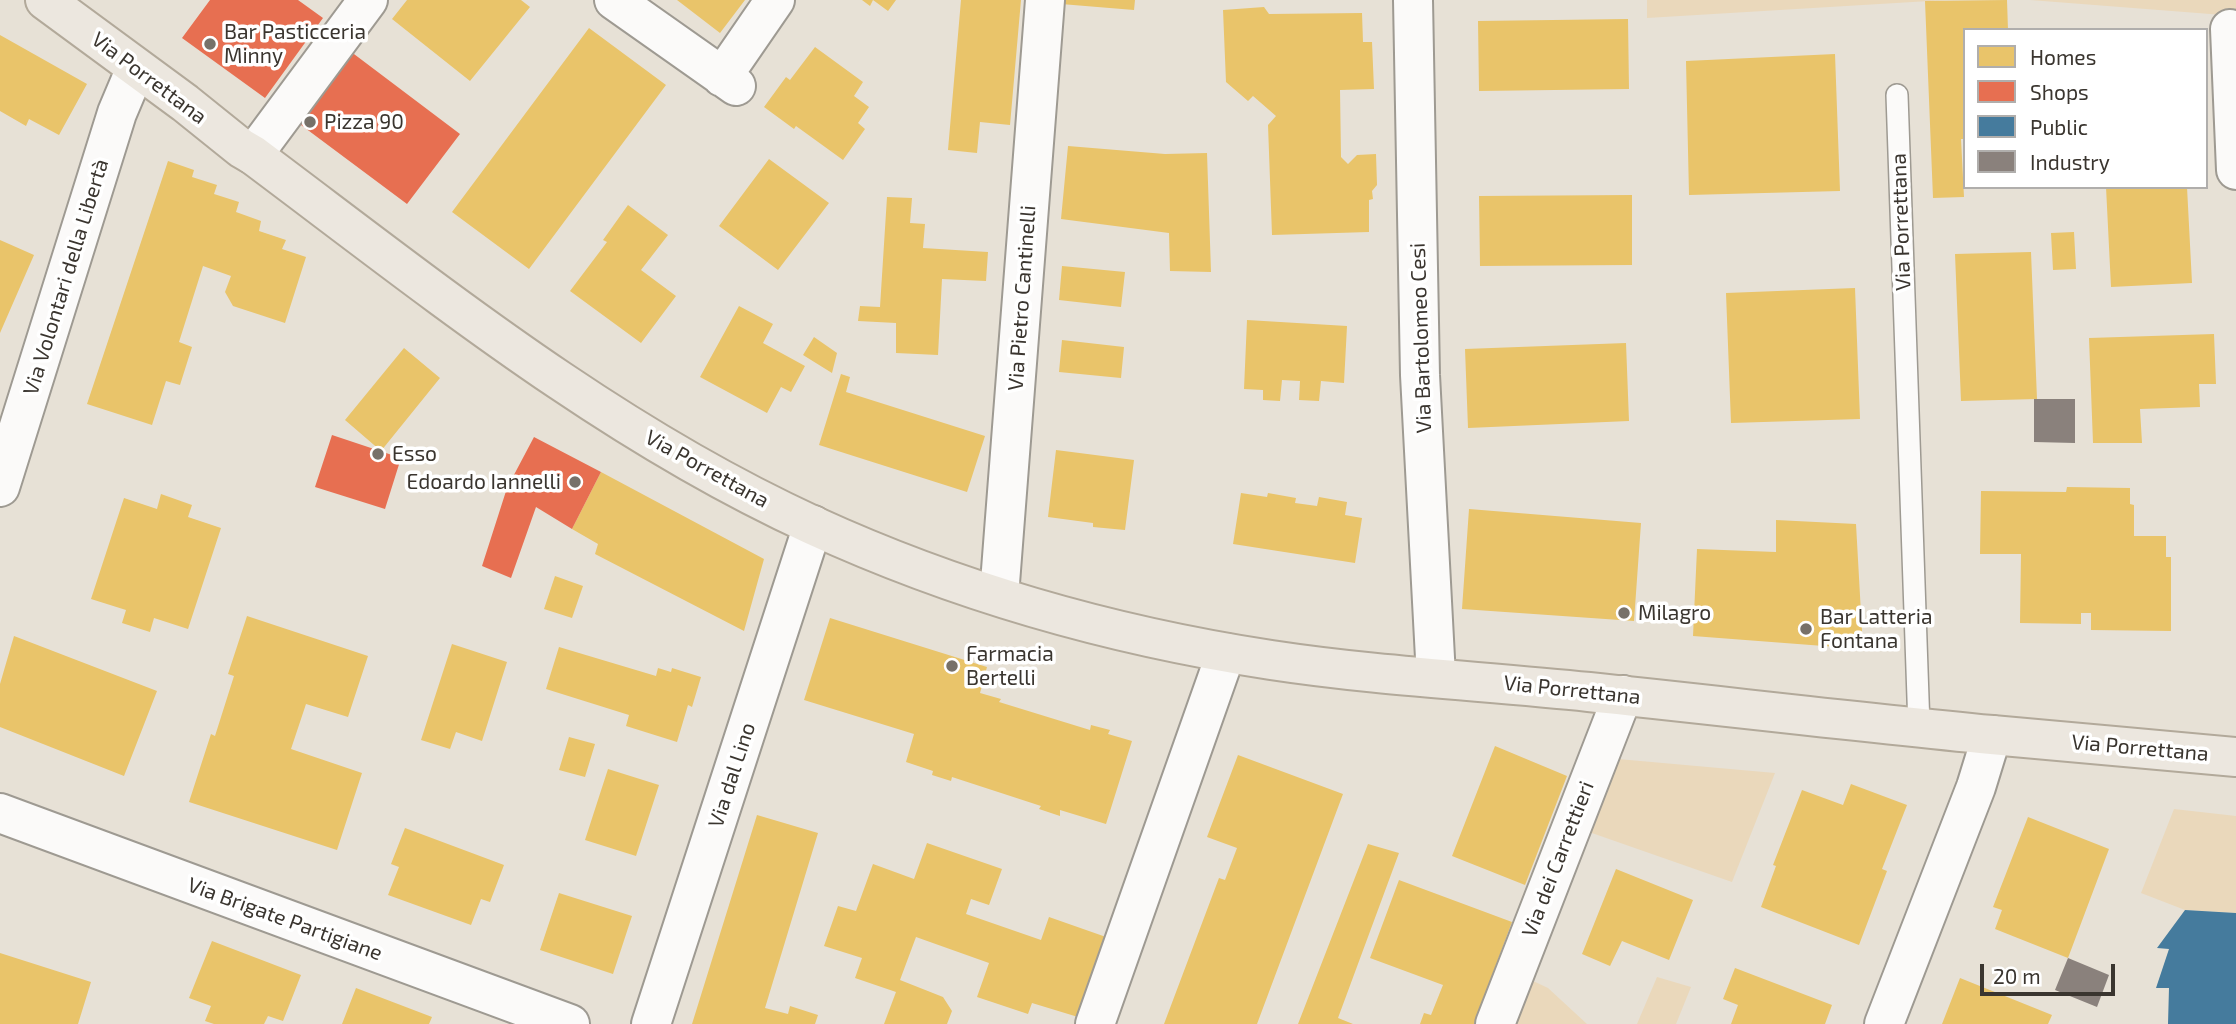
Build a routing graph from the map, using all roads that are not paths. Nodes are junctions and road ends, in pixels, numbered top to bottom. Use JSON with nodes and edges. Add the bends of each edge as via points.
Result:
{"nodes":[{"id":1,"x":45,"y":0,"type":"edge"},
{"id":2,"x":368,"y":0,"type":"edge"},
{"id":3,"x":614,"y":0,"type":"edge"},
{"id":4,"x":775,"y":0,"type":"edge"},
{"id":5,"x":1045,"y":0,"type":"edge"},
{"id":6,"x":1413,"y":0,"type":"edge"},
{"id":7,"x":2230,"y":29,"type":"dead end"},
{"id":8,"x":136,"y":68,"type":"junction"},
{"id":9,"x":1897,"y":95,"type":"dead end"},
{"id":10,"x":253,"y":155,"type":"junction"},
{"id":11,"x":2236,"y":170,"type":"edge"},
{"id":12,"x":0,"y":487,"type":"edge"},
{"id":13,"x":813,"y":525,"type":"junction"},
{"id":14,"x":999,"y":596,"type":"junction"},
{"id":15,"x":1226,"y":653,"type":"junction"},
{"id":16,"x":1436,"y":677,"type":"junction"},
{"id":17,"x":1623,"y":695,"type":"junction"},
{"id":18,"x":1919,"y":727,"type":"junction"},
{"id":19,"x":1992,"y":735,"type":"junction"},
{"id":20,"x":2236,"y":757,"type":"edge"},
{"id":21,"x":0,"y":813,"type":"edge"},
{"id":22,"x":570,"y":1024,"type":"edge"},
{"id":23,"x":651,"y":1024,"type":"edge"},
{"id":24,"x":1095,"y":1024,"type":"edge"},
{"id":25,"x":1496,"y":1024,"type":"edge"},
{"id":26,"x":1884,"y":1024,"type":"edge"}],
"edges":[{"from":1,"to":8,"type":"main road","name":"Via Porrettana"},
{"from":2,"to":10,"type":"street"},
{"from":3,"to":4,"type":"street","via":[[729,81]]},
{"from":5,"to":14,"type":"street","name":"Via Pietro Cantinelli"},
{"from":6,"to":16,"type":"street","name":"Via Bartolomeo Cesi","via":[[1420,375]]},
{"from":7,"to":11,"type":"street"},
{"from":8,"to":10,"type":"main road","name":"Via Porrettana"},
{"from":8,"to":12,"type":"street","name":"Via Volontari della Libertà","via":[[117,113]]},
{"from":9,"to":18,"type":"lane","name":"Via Porrettana"},
{"from":10,"to":13,"type":"main road","name":"Via Porrettana","via":[[582,397],[699,466]]},
{"from":13,"to":14,"type":"main road","name":"Via Porrettana"},
{"from":13,"to":23,"type":"street","name":"Via dal Lino"},
{"from":14,"to":15,"type":"main road","name":"Via Porrettana"},
{"from":15,"to":16,"type":"main road","name":"Via Porrettana"},
{"from":15,"to":24,"type":"street"},
{"from":16,"to":17,"type":"main road","name":"Via Porrettana"},
{"from":17,"to":18,"type":"main road","name":"Via Porrettana"},
{"from":17,"to":25,"type":"street","name":"Via dei Carrettieri"},
{"from":18,"to":19,"type":"main road","name":"Via Porrettana"},
{"from":19,"to":20,"type":"main road","name":"Via Porrettana"},
{"from":19,"to":26,"type":"street"},
{"from":21,"to":22,"type":"street","name":"Via Brigate Partigiane"}]}
